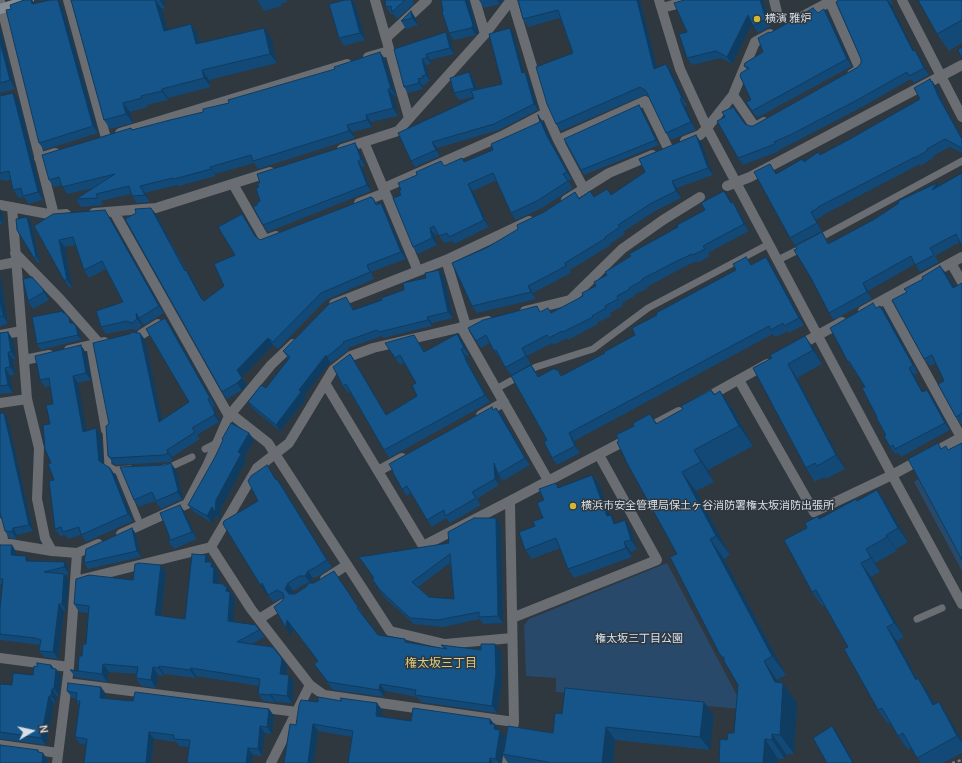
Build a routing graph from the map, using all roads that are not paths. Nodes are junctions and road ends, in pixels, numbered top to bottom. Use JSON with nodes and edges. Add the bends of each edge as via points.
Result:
{"nodes":[{"id":1,"x":29,"y":0,"type":"edge"},
{"id":2,"x":68,"y":0,"type":"edge"},
{"id":3,"x":376,"y":0,"type":"edge"},
{"id":4,"x":427,"y":0,"type":"edge"},
{"id":5,"x":475,"y":0,"type":"edge"},
{"id":6,"x":512,"y":0,"type":"edge"},
{"id":7,"x":692,"y":0,"type":"edge"},
{"id":8,"x":774,"y":0,"type":"edge"},
{"id":9,"x":902,"y":0,"type":"edge"},
{"id":10,"x":832,"y":1,"type":"edge"},
{"id":11,"x":660,"y":4,"type":"edge"},
{"id":12,"x":1,"y":6,"type":"edge"},
{"id":13,"x":796,"y":20,"type":"edge"},
{"id":14,"x":485,"y":34,"type":"junction"},
{"id":15,"x":386,"y":38,"type":"junction"},
{"id":16,"x":389,"y":51,"type":"junction"},
{"id":17,"x":962,"y":65,"type":"edge"},
{"id":18,"x":941,"y":76,"type":"junction"},
{"id":19,"x":846,"y":77,"type":"edge"},
{"id":20,"x":23,"y":93,"type":"junction"},
{"id":21,"x":733,"y":96,"type":"junction"},
{"id":22,"x":12,"y":97,"type":"edge"},
{"id":23,"x":546,"y":113,"type":"junction"},
{"id":24,"x":962,"y":117,"type":"edge"},
{"id":25,"x":409,"y":118,"type":"junction"},
{"id":26,"x":769,"y":119,"type":"edge"},
{"id":27,"x":707,"y":128,"type":"junction"},
{"id":28,"x":558,"y":140,"type":"junction"},
{"id":29,"x":364,"y":142,"type":"junction"},
{"id":30,"x":668,"y":148,"type":"junction"},
{"id":31,"x":61,"y":151,"type":"edge"},
{"id":32,"x":335,"y":152,"type":"edge"},
{"id":33,"x":39,"y":158,"type":"junction"},
{"id":34,"x":962,"y":161,"type":"edge"},
{"id":35,"x":277,"y":170,"type":"edge"},
{"id":36,"x":233,"y":184,"type":"junction"},
{"id":37,"x":732,"y":184,"type":"junction"},
{"id":38,"x":584,"y":189,"type":"junction"},
{"id":39,"x":385,"y":191,"type":"junction"},
{"id":40,"x":700,"y":197,"type":"dead end"},
{"id":41,"x":0,"y":205,"type":"edge"},
{"id":42,"x":558,"y":206,"type":"edge"},
{"id":43,"x":12,"y":207,"type":"junction"},
{"id":44,"x":350,"y":207,"type":"edge"},
{"id":45,"x":114,"y":212,"type":"junction"},
{"id":46,"x":54,"y":215,"type":"junction"},
{"id":47,"x":538,"y":217,"type":"edge"},
{"id":48,"x":286,"y":232,"type":"edge"},
{"id":49,"x":812,"y":242,"type":"edge"},
{"id":50,"x":769,"y":244,"type":"junction"},
{"id":51,"x":805,"y":246,"type":"edge"},
{"id":52,"x":962,"y":257,"type":"edge"},
{"id":53,"x":15,"y":258,"type":"junction"},
{"id":54,"x":446,"y":260,"type":"junction"},
{"id":55,"x":778,"y":260,"type":"junction"},
{"id":56,"x":951,"y":263,"type":"junction"},
{"id":57,"x":0,"y":266,"type":"edge"},
{"id":58,"x":418,"y":272,"type":"junction"},
{"id":59,"x":962,"y":282,"type":"edge"},
{"id":60,"x":884,"y":299,"type":"junction"},
{"id":61,"x":325,"y":311,"type":"edge"},
{"id":62,"x":518,"y":313,"type":"edge"},
{"id":63,"x":172,"y":316,"type":"junction"},
{"id":64,"x":496,"y":319,"type":"edge"},
{"id":65,"x":464,"y":327,"type":"junction"},
{"id":66,"x":21,"y":331,"type":"junction"},
{"id":67,"x":142,"y":334,"type":"edge"},
{"id":68,"x":0,"y":335,"type":"edge"},
{"id":69,"x":818,"y":335,"type":"junction"},
{"id":70,"x":298,"y":338,"type":"edge"},
{"id":71,"x":113,"y":340,"type":"edge"},
{"id":72,"x":95,"y":344,"type":"junction"},
{"id":73,"x":24,"y":360,"type":"junction"},
{"id":74,"x":739,"y":380,"type":"junction"},
{"id":75,"x":325,"y":383,"type":"junction"},
{"id":76,"x":496,"y":389,"type":"junction"},
{"id":77,"x":27,"y":399,"type":"junction"},
{"id":78,"x":504,"y":402,"type":"junction"},
{"id":79,"x":0,"y":403,"type":"edge"},
{"id":80,"x":230,"y":415,"type":"junction"},
{"id":81,"x":469,"y":421,"type":"edge"},
{"id":82,"x":106,"y":430,"type":"joint"},
{"id":83,"x":962,"y":437,"type":"edge"},
{"id":84,"x":217,"y":443,"type":"junction"},
{"id":85,"x":205,"y":449,"type":"dead end"},
{"id":86,"x":413,"y":452,"type":"edge"},
{"id":87,"x":275,"y":454,"type":"junction"},
{"id":88,"x":598,"y":455,"type":"junction"},
{"id":89,"x":192,"y":457,"type":"dead end"},
{"id":90,"x":155,"y":468,"type":"edge"},
{"id":91,"x":140,"y":469,"type":"edge"},
{"id":92,"x":118,"y":470,"type":"junction"},
{"id":93,"x":378,"y":471,"type":"junction"},
{"id":94,"x":892,"y":475,"type":"junction"},
{"id":95,"x":549,"y":482,"type":"junction"},
{"id":96,"x":510,"y":501,"type":"junction"},
{"id":97,"x":138,"y":519,"type":"dead end"},
{"id":98,"x":0,"y":523,"type":"edge"},
{"id":99,"x":2,"y":545,"type":"edge"},
{"id":100,"x":211,"y":547,"type":"junction"},
{"id":101,"x":52,"y":551,"type":"junction"},
{"id":102,"x":77,"y":553,"type":"junction"},
{"id":103,"x":347,"y":565,"type":"junction"},
{"id":104,"x":75,"y":581,"type":"junction"},
{"id":105,"x":320,"y":582,"type":"edge"},
{"id":106,"x":283,"y":604,"type":"edge"},
{"id":107,"x":962,"y":604,"type":"edge"},
{"id":108,"x":942,"y":608,"type":"dead end"},
{"id":109,"x":512,"y":618,"type":"junction"},
{"id":110,"x":259,"y":619,"type":"junction"},
{"id":111,"x":917,"y":619,"type":"dead end"},
{"id":112,"x":512,"y":638,"type":"junction"},
{"id":113,"x":0,"y":658,"type":"edge"},
{"id":114,"x":69,"y":667,"type":"junction"},
{"id":115,"x":67,"y":683,"type":"junction"},
{"id":116,"x":310,"y":685,"type":"junction"},
{"id":117,"x":297,"y":712,"type":"junction"},
{"id":118,"x":514,"y":722,"type":"junction"},
{"id":119,"x":0,"y":745,"type":"edge"},
{"id":120,"x":58,"y":758,"type":"edge"},
{"id":121,"x":271,"y":763,"type":"edge"},
{"id":122,"x":507,"y":763,"type":"edge"}],
"edges":[{"from":1,"to":12,"type":"street"},
{"from":2,"to":16,"type":"street","via":[[102,139]]},
{"from":3,"to":15,"type":"street"},
{"from":4,"to":15,"type":"street"},
{"from":5,"to":14,"type":"street"},
{"from":6,"to":14,"type":"street"},
{"from":6,"to":23,"type":"street"},
{"from":7,"to":11,"type":"street"},
{"from":8,"to":21,"type":"street","via":[[782,27],[755,42]]},
{"from":9,"to":18,"type":"street"},
{"from":10,"to":13,"type":"street"},
{"from":10,"to":19,"type":"street","via":[[860,69]]},
{"from":11,"to":27,"type":"street","via":[[680,69]]},
{"from":12,"to":20,"type":"street"},
{"from":14,"to":25,"type":"street"},
{"from":15,"to":16,"type":"street"},
{"from":16,"to":25,"type":"street"},
{"from":17,"to":18,"type":"street"},
{"from":18,"to":24,"type":"street"},
{"from":18,"to":37,"type":"street"},
{"from":20,"to":22,"type":"street"},
{"from":20,"to":33,"type":"street"},
{"from":21,"to":26,"type":"street","via":[[755,126]]},
{"from":21,"to":27,"type":"street"},
{"from":23,"to":28,"type":"street"},
{"from":23,"to":39,"type":"street"},
{"from":25,"to":29,"type":"street","via":[[398,131]]},
{"from":27,"to":30,"type":"street","via":[[700,135]]},
{"from":27,"to":37,"type":"street"},
{"from":28,"to":30,"type":"street","via":[[645,101]]},
{"from":28,"to":38,"type":"street"},
{"from":29,"to":32,"type":"street"},
{"from":29,"to":39,"type":"street"},
{"from":30,"to":38,"type":"street","via":[[609,172]]},
{"from":31,"to":33,"type":"street"},
{"from":33,"to":46,"type":"street"},
{"from":34,"to":49,"type":"lane"},
{"from":35,"to":36,"type":"street"},
{"from":36,"to":45,"type":"street","via":[[156,208]]},
{"from":36,"to":48,"type":"street","via":[[265,240]]},
{"from":37,"to":50,"type":"street"},
{"from":38,"to":42,"type":"street"},
{"from":39,"to":44,"type":"street"},
{"from":39,"to":58,"type":"street"},
{"from":40,"to":62,"type":"street","via":[[622,249],[570,300]]},
{"from":41,"to":43,"type":"street"},
{"from":43,"to":46,"type":"street"},
{"from":43,"to":53,"type":"street"},
{"from":45,"to":46,"type":"street"},
{"from":45,"to":63,"type":"street"},
{"from":47,"to":54,"type":"street"},
{"from":50,"to":55,"type":"street"},
{"from":50,"to":76,"type":"lane","via":[[648,308],[593,349],[536,367]]},
{"from":51,"to":55,"type":"lane"},
{"from":52,"to":56,"type":"street"},
{"from":53,"to":57,"type":"street"},
{"from":53,"to":66,"type":"street"},
{"from":53,"to":72,"type":"street","via":[[60,299]]},
{"from":54,"to":58,"type":"street"},
{"from":54,"to":65,"type":"street"},
{"from":55,"to":69,"type":"street"},
{"from":56,"to":59,"type":"street"},
{"from":56,"to":60,"type":"street"},
{"from":58,"to":61,"type":"street","via":[[330,305]]},
{"from":60,"to":69,"type":"street"},
{"from":60,"to":83,"type":"street"},
{"from":63,"to":67,"type":"street"},
{"from":63,"to":80,"type":"street"},
{"from":64,"to":65,"type":"street"},
{"from":65,"to":75,"type":"street","via":[[393,342],[351,356],[333,370]]},
{"from":65,"to":76,"type":"street"},
{"from":66,"to":68,"type":"street"},
{"from":66,"to":73,"type":"street"},
{"from":69,"to":74,"type":"street"},
{"from":69,"to":94,"type":"street"},
{"from":70,"to":80,"type":"street","via":[[271,365]]},
{"from":71,"to":72,"type":"street"},
{"from":72,"to":73,"type":"street"},
{"from":72,"to":82,"type":"street"},
{"from":73,"to":77,"type":"street"},
{"from":74,"to":88,"type":"street"},
{"from":74,"to":94,"type":"street","via":[[814,512]]},
{"from":75,"to":87,"type":"street","via":[[289,443]]},
{"from":75,"to":93,"type":"street"},
{"from":76,"to":78,"type":"street"},
{"from":77,"to":79,"type":"street"},
{"from":77,"to":101,"type":"street","via":[[39,448],[37,499],[45,538]]},
{"from":78,"to":81,"type":"street"},
{"from":78,"to":95,"type":"street"},
{"from":80,"to":84,"type":"street"},
{"from":80,"to":87,"type":"street","via":[[268,442]]},
{"from":82,"to":92,"type":"lane","via":[[108,466]]},
{"from":83,"to":94,"type":"street"},
{"from":84,"to":85,"type":"lane"},
{"from":84,"to":102,"type":"street","via":[[187,504]]},
{"from":86,"to":93,"type":"street"},
{"from":87,"to":100,"type":"street","via":[[257,468]]},
{"from":87,"to":103,"type":"street"},
{"from":88,"to":95,"type":"street"},
{"from":88,"to":109,"type":"street","via":[[658,560]]},
{"from":89,"to":90,"type":"lane","via":[[170,467]]},
{"from":91,"to":92,"type":"lane"},
{"from":92,"to":97,"type":"lane"},
{"from":93,"to":96,"type":"street","via":[[423,546]]},
{"from":94,"to":107,"type":"street"},
{"from":95,"to":96,"type":"street"},
{"from":96,"to":109,"type":"street"},
{"from":98,"to":99,"type":"street"},
{"from":99,"to":101,"type":"street"},
{"from":100,"to":104,"type":"street"},
{"from":100,"to":110,"type":"street"},
{"from":101,"to":102,"type":"street"},
{"from":102,"to":104,"type":"street"},
{"from":103,"to":105,"type":"street"},
{"from":103,"to":112,"type":"street","via":[[390,631],[445,644]]},
{"from":104,"to":114,"type":"street"},
{"from":106,"to":110,"type":"street"},
{"from":108,"to":111,"type":"lane"},
{"from":109,"to":112,"type":"street"},
{"from":110,"to":116,"type":"street"},
{"from":112,"to":118,"type":"street"},
{"from":113,"to":114,"type":"street"},
{"from":114,"to":115,"type":"street"},
{"from":115,"to":117,"type":"street"},
{"from":115,"to":120,"type":"street"},
{"from":116,"to":117,"type":"street"},
{"from":116,"to":118,"type":"street","via":[[324,695]]},
{"from":117,"to":121,"type":"street"},
{"from":118,"to":122,"type":"street"},
{"from":119,"to":120,"type":"street"}]}
